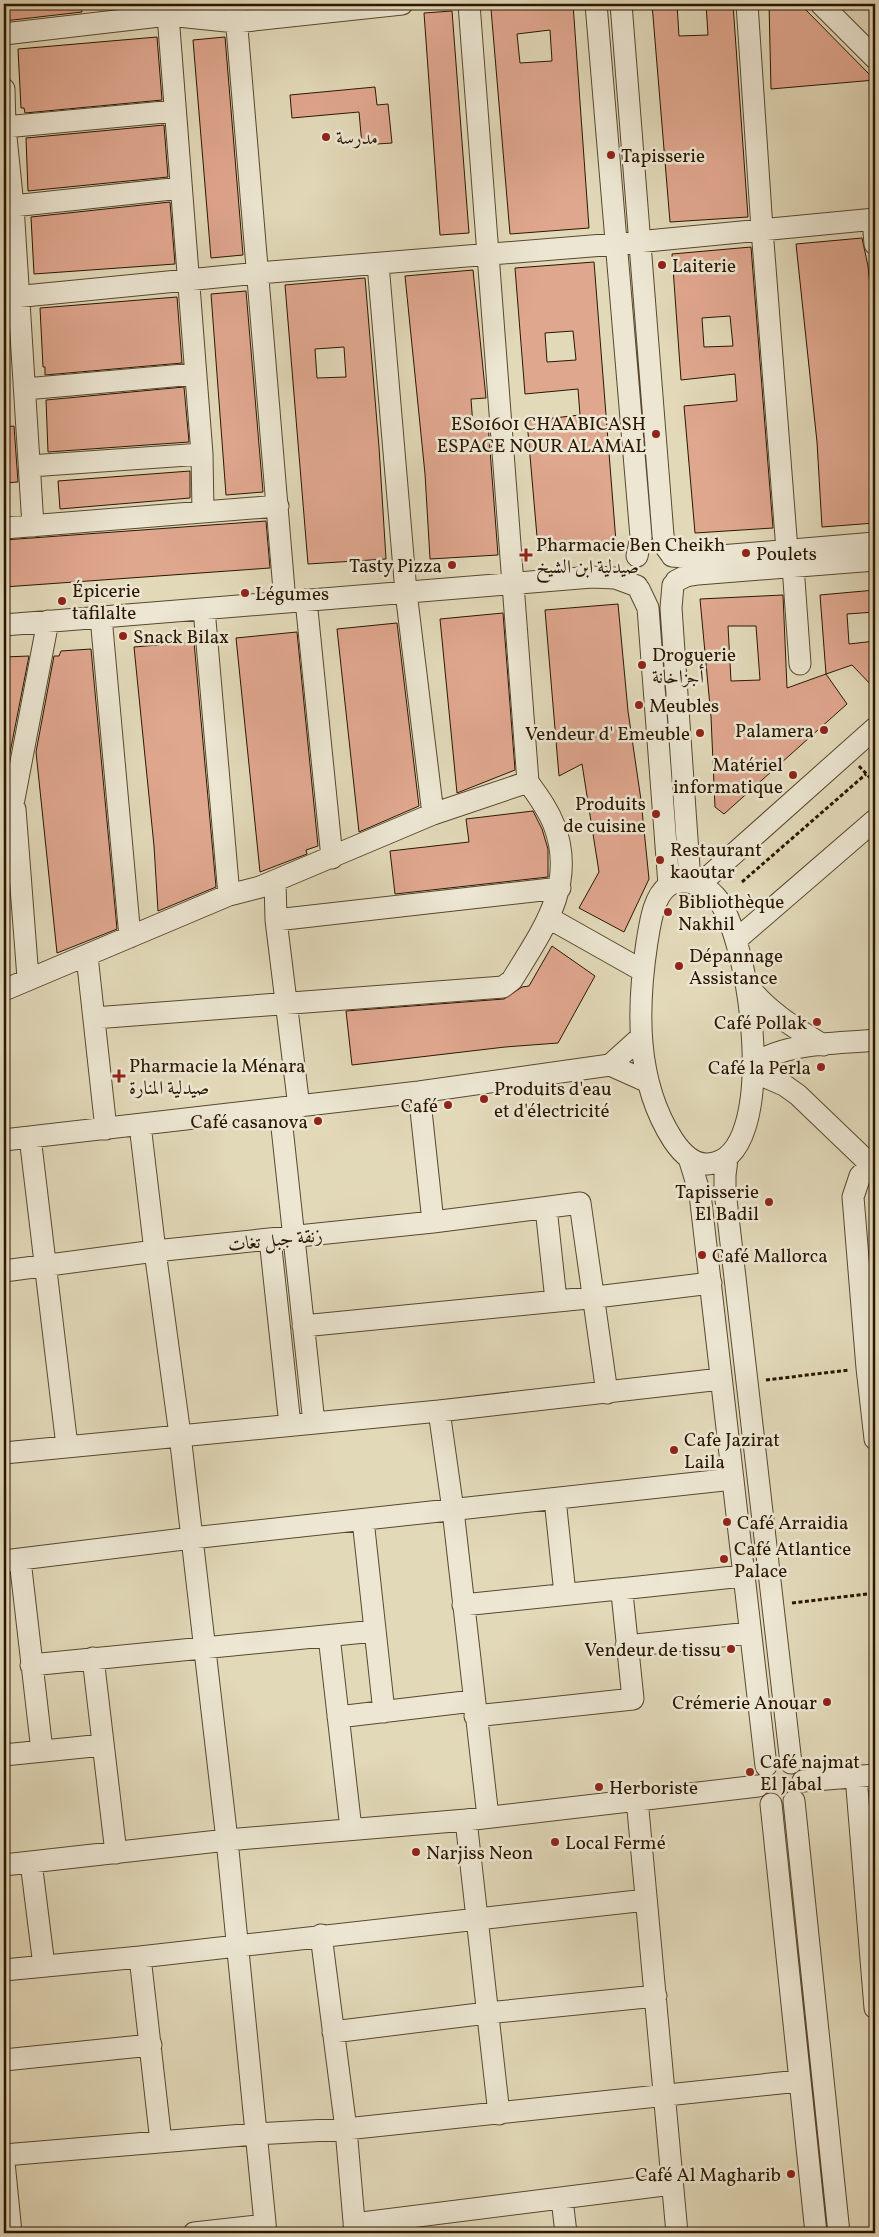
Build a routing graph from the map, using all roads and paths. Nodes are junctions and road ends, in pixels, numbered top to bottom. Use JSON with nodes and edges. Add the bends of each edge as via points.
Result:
{"nodes":[{"id":1,"x":402,"y":4,"type":"edge"},
{"id":2,"x":469,"y":4,"type":"edge"},
{"id":3,"x":596,"y":4,"type":"edge"},
{"id":4,"x":621,"y":4,"type":"edge"},
{"id":5,"x":747,"y":4,"type":"edge"},
{"id":6,"x":822,"y":4,"type":"edge"},
{"id":7,"x":353,"y":6,"type":"edge"},
{"id":8,"x":163,"y":10,"type":"edge"},
{"id":9,"x":235,"y":13,"type":"edge"},
{"id":10,"x":4,"y":34,"type":"edge"},
{"id":11,"x":875,"y":58,"type":"edge"},
{"id":12,"x":4,"y":88,"type":"edge"},
{"id":13,"x":175,"y":111,"type":"junction"},
{"id":14,"x":5,"y":127,"type":"edge"},
{"id":15,"x":181,"y":188,"type":"junction"},
{"id":16,"x":13,"y":206,"type":"junction"},
{"id":17,"x":874,"y":219,"type":"edge"},
{"id":18,"x":762,"y":229,"type":"junction"},
{"id":19,"x":641,"y":242,"type":"junction"},
{"id":20,"x":616,"y":244,"type":"junction"},
{"id":21,"x":875,"y":244,"type":"edge"},
{"id":22,"x":488,"y":255,"type":"junction"},
{"id":23,"x":378,"y":264,"type":"junction"},
{"id":24,"x":258,"y":273,"type":"junction"},
{"id":25,"x":187,"y":280,"type":"junction"},
{"id":26,"x":11,"y":298,"type":"edge"},
{"id":27,"x":195,"y":374,"type":"junction"},
{"id":28,"x":25,"y":389,"type":"junction"},
{"id":29,"x":202,"y":454,"type":"junction"},
{"id":30,"x":30,"y":466,"type":"junction"},
{"id":31,"x":278,"y":506,"type":"junction"},
{"id":32,"x":203,"y":512,"type":"junction"},
{"id":33,"x":33,"y":526,"type":"junction"},
{"id":34,"x":4,"y":528,"type":"edge"},
{"id":35,"x":875,"y":543,"type":"edge"},
{"id":36,"x":671,"y":555,"type":"junction"},
{"id":37,"x":636,"y":557,"type":"junction"},
{"id":38,"x":790,"y":558,"type":"junction"},
{"id":39,"x":875,"y":560,"type":"edge"},
{"id":40,"x":592,"y":576,"type":"junction"},
{"id":41,"x":513,"y":583,"type":"junction"},
{"id":42,"x":675,"y":583,"type":"junction"},
{"id":43,"x":638,"y":588,"type":"junction"},
{"id":44,"x":406,"y":592,"type":"junction"},
{"id":45,"x":306,"y":600,"type":"junction"},
{"id":46,"x":285,"y":602,"type":"junction"},
{"id":47,"x":204,"y":608,"type":"junction"},
{"id":48,"x":102,"y":617,"type":"junction"},
{"id":49,"x":48,"y":622,"type":"junction"},
{"id":50,"x":4,"y":625,"type":"edge"},
{"id":51,"x":800,"y":664,"type":"dead end"},
{"id":52,"x":875,"y":728,"type":"edge"},
{"id":53,"x":864,"y":760,"type":"dead end"},
{"id":54,"x":866,"y":774,"type":"junction"},
{"id":55,"x":528,"y":782,"type":"junction"},
{"id":56,"x":875,"y":783,"type":"edge"},
{"id":57,"x":14,"y":799,"type":"junction"},
{"id":58,"x":433,"y":814,"type":"junction"},
{"id":59,"x":875,"y":820,"type":"edge"},
{"id":60,"x":4,"y":829,"type":"edge"},
{"id":61,"x":332,"y":858,"type":"junction"},
{"id":62,"x":275,"y":881,"type":"junction"},
{"id":63,"x":742,"y":882,"type":"dead end"},
{"id":64,"x":695,"y":883,"type":"junction"},
{"id":65,"x":669,"y":885,"type":"junction"},
{"id":66,"x":560,"y":888,"type":"junction"},
{"id":67,"x":229,"y":895,"type":"junction"},
{"id":68,"x":549,"y":918,"type":"junction"},
{"id":69,"x":276,"y":920,"type":"junction"},
{"id":70,"x":130,"y":937,"type":"junction"},
{"id":71,"x":736,"y":940,"type":"junction"},
{"id":72,"x":88,"y":956,"type":"junction"},
{"id":73,"x":643,"y":972,"type":"junction"},
{"id":74,"x":28,"y":978,"type":"junction"},
{"id":75,"x":746,"y":983,"type":"junction"},
{"id":76,"x":4,"y":990,"type":"edge"},
{"id":77,"x":287,"y":1002,"type":"junction"},
{"id":78,"x":94,"y":1018,"type":"junction"},
{"id":79,"x":641,"y":1037,"type":"junction"},
{"id":80,"x":875,"y":1040,"type":"edge"},
{"id":81,"x":823,"y":1045,"type":"junction"},
{"id":82,"x":610,"y":1065,"type":"junction"},
{"id":83,"x":754,"y":1068,"type":"junction"},
{"id":84,"x":648,"y":1082,"type":"junction"},
{"id":85,"x":419,"y":1092,"type":"junction"},
{"id":86,"x":290,"y":1108,"type":"junction"},
{"id":87,"x":140,"y":1125,"type":"junction"},
{"id":88,"x":106,"y":1129,"type":"junction"},
{"id":89,"x":4,"y":1134,"type":"edge"},
{"id":90,"x":30,"y":1137,"type":"junction"},
{"id":91,"x":690,"y":1158,"type":"junction"},
{"id":92,"x":727,"y":1159,"type":"junction"},
{"id":93,"x":873,"y":1163,"type":"edge"},
{"id":94,"x":546,"y":1208,"type":"junction"},
{"id":95,"x":433,"y":1222,"type":"junction"},
{"id":96,"x":293,"y":1237,"type":"junction"},
{"id":97,"x":270,"y":1239,"type":"junction"},
{"id":98,"x":155,"y":1251,"type":"junction"},
{"id":99,"x":44,"y":1266,"type":"junction"},
{"id":100,"x":4,"y":1271,"type":"edge"},
{"id":101,"x":711,"y":1283,"type":"junction"},
{"id":102,"x":593,"y":1297,"type":"junction"},
{"id":103,"x":556,"y":1300,"type":"junction"},
{"id":104,"x":303,"y":1326,"type":"junction"},
{"id":105,"x":870,"y":1364,"type":"edge"},
{"id":106,"x":721,"y":1379,"type":"junction"},
{"id":107,"x":747,"y":1382,"type":"junction"},
{"id":108,"x":607,"y":1393,"type":"junction"},
{"id":109,"x":439,"y":1410,"type":"junction"},
{"id":110,"x":314,"y":1423,"type":"junction"},
{"id":111,"x":290,"y":1426,"type":"junction"},
{"id":112,"x":180,"y":1435,"type":"junction"},
{"id":113,"x":875,"y":1439,"type":"edge"},
{"id":114,"x":66,"y":1446,"type":"junction"},
{"id":115,"x":4,"y":1453,"type":"edge"},
{"id":116,"x":733,"y":1479,"type":"junction"},
{"id":117,"x":555,"y":1500,"type":"junction"},
{"id":118,"x":453,"y":1510,"type":"junction"},
{"id":119,"x":363,"y":1520,"type":"junction"},
{"id":120,"x":192,"y":1538,"type":"junction"},
{"id":121,"x":12,"y":1560,"type":"edge"},
{"id":122,"x":743,"y":1576,"type":"junction"},
{"id":123,"x":620,"y":1589,"type":"junction"},
{"id":124,"x":875,"y":1593,"type":"edge"},
{"id":125,"x":565,"y":1594,"type":"junction"},
{"id":126,"x":463,"y":1605,"type":"junction"},
{"id":127,"x":774,"y":1606,"type":"junction"},
{"id":128,"x":375,"y":1630,"type":"junction"},
{"id":129,"x":750,"y":1633,"type":"junction"},
{"id":130,"x":329,"y":1636,"type":"junction"},
{"id":131,"x":626,"y":1646,"type":"junction"},
{"id":132,"x":204,"y":1648,"type":"junction"},
{"id":133,"x":93,"y":1658,"type":"junction"},
{"id":134,"x":31,"y":1665,"type":"junction"},
{"id":135,"x":474,"y":1709,"type":"junction"},
{"id":136,"x":384,"y":1712,"type":"junction"},
{"id":137,"x":338,"y":1717,"type":"junction"},
{"id":138,"x":103,"y":1745,"type":"junction"},
{"id":139,"x":42,"y":1751,"type":"junction"},
{"id":140,"x":4,"y":1755,"type":"edge"},
{"id":141,"x":791,"y":1764,"type":"junction"},
{"id":142,"x":766,"y":1766,"type":"junction"},
{"id":143,"x":866,"y":1775,"type":"edge"},
{"id":144,"x":802,"y":1781,"type":"junction"},
{"id":145,"x":758,"y":1786,"type":"junction"},
{"id":146,"x":637,"y":1799,"type":"junction"},
{"id":147,"x":794,"y":1801,"type":"junction"},
{"id":148,"x":771,"y":1804,"type":"junction"},
{"id":149,"x":488,"y":1817,"type":"junction"},
{"id":150,"x":466,"y":1820,"type":"junction"},
{"id":151,"x":351,"y":1830,"type":"junction"},
{"id":152,"x":227,"y":1840,"type":"junction"},
{"id":153,"x":116,"y":1853,"type":"junction"},
{"id":154,"x":31,"y":1862,"type":"junction"},
{"id":155,"x":4,"y":1865,"type":"edge"},
{"id":156,"x":646,"y":1900,"type":"junction"},
{"id":157,"x":871,"y":1910,"type":"edge"},
{"id":158,"x":477,"y":1918,"type":"junction"},
{"id":159,"x":321,"y":1935,"type":"junction"},
{"id":160,"x":236,"y":1945,"type":"junction"},
{"id":161,"x":140,"y":1957,"type":"junction"},
{"id":162,"x":44,"y":1966,"type":"junction"},
{"id":163,"x":4,"y":1970,"type":"edge"},
{"id":164,"x":656,"y":1996,"type":"junction"},
{"id":165,"x":875,"y":1996,"type":"edge"},
{"id":166,"x":487,"y":2013,"type":"junction"},
{"id":167,"x":333,"y":2032,"type":"junction"},
{"id":168,"x":150,"y":2046,"type":"junction"},
{"id":169,"x":4,"y":2060,"type":"edge"},
{"id":170,"x":799,"y":2080,"type":"junction"},
{"id":171,"x":665,"y":2096,"type":"junction"},
{"id":172,"x":499,"y":2114,"type":"junction"},
{"id":173,"x":346,"y":2129,"type":"junction"},
{"id":174,"x":255,"y":2134,"type":"junction"},
{"id":175,"x":161,"y":2142,"type":"junction"},
{"id":176,"x":4,"y":2155,"type":"edge"},
{"id":177,"x":4,"y":2162,"type":"edge"},
{"id":178,"x":672,"y":2184,"type":"junction"},
{"id":179,"x":562,"y":2199,"type":"junction"},
{"id":180,"x":266,"y":2229,"type":"edge"},
{"id":181,"x":354,"y":2229,"type":"edge"},
{"id":182,"x":11,"y":2233,"type":"edge"},
{"id":183,"x":194,"y":2233,"type":"edge"},
{"id":184,"x":566,"y":2233,"type":"edge"},
{"id":185,"x":677,"y":2233,"type":"edge"},
{"id":186,"x":816,"y":2233,"type":"edge"},
{"id":187,"x":839,"y":2233,"type":"edge"}],
"edges":[{"from":1,"to":7,"type":"street"},
{"from":2,"to":22,"type":"street"},
{"from":3,"to":20,"type":"street"},
{"from":4,"to":19,"type":"street"},
{"from":5,"to":18,"type":"street"},
{"from":6,"to":11,"type":"street"},
{"from":7,"to":9,"type":"street"},
{"from":8,"to":9,"type":"street"},
{"from":8,"to":10,"type":"street"},
{"from":8,"to":13,"type":"street"},
{"from":9,"to":24,"type":"street"},
{"from":12,"to":14,"type":"street"},
{"from":13,"to":14,"type":"street"},
{"from":13,"to":15,"type":"street"},
{"from":14,"to":16,"type":"street"},
{"from":15,"to":16,"type":"street"},
{"from":15,"to":25,"type":"street"},
{"from":16,"to":26,"type":"street"},
{"from":17,"to":18,"type":"street"},
{"from":17,"to":21,"type":"street"},
{"from":18,"to":19,"type":"street"},
{"from":18,"to":38,"type":"street"},
{"from":19,"to":20,"type":"street"},
{"from":19,"to":36,"type":"street","via":[[663,535]]},
{"from":20,"to":22,"type":"street"},
{"from":20,"to":37,"type":"street","via":[[641,537]]},
{"from":22,"to":23,"type":"street"},
{"from":22,"to":41,"type":"street"},
{"from":23,"to":24,"type":"street"},
{"from":23,"to":44,"type":"street"},
{"from":24,"to":25,"type":"street"},
{"from":24,"to":31,"type":"street"},
{"from":25,"to":26,"type":"street"},
{"from":25,"to":27,"type":"street"},
{"from":26,"to":28,"type":"street"},
{"from":27,"to":28,"type":"street"},
{"from":27,"to":29,"type":"street"},
{"from":28,"to":30,"type":"street"},
{"from":29,"to":30,"type":"street"},
{"from":29,"to":32,"type":"street"},
{"from":30,"to":33,"type":"street"},
{"from":31,"to":32,"type":"street"},
{"from":31,"to":46,"type":"street"},
{"from":32,"to":33,"type":"street"},
{"from":33,"to":34,"type":"street"},
{"from":35,"to":38,"type":"street"},
{"from":36,"to":37,"type":"street","via":[[653,548]]},
{"from":36,"to":38,"type":"street"},
{"from":36,"to":42,"type":"street","via":[[678,568]]},
{"from":37,"to":40,"type":"street","via":[[614,570]]},
{"from":37,"to":43,"type":"street","via":[[631,573]]},
{"from":38,"to":39,"type":"street"},
{"from":38,"to":42,"type":"street","via":[[686,576]]},
{"from":38,"to":51,"type":"street"},
{"from":40,"to":41,"type":"street"},
{"from":40,"to":43,"type":"street","via":[[615,578]]},
{"from":41,"to":44,"type":"street"},
{"from":41,"to":55,"type":"street"},
{"from":42,"to":43,"type":"street","via":[[669,590],[657,594]]},
{"from":42,"to":64,"type":"street","via":[[671,608]]},
{"from":43,"to":65,"type":"street","via":[[648,608]]},
{"from":44,"to":45,"type":"street"},
{"from":44,"to":58,"type":"street"},
{"from":45,"to":46,"type":"street"},
{"from":45,"to":61,"type":"street"},
{"from":46,"to":47,"type":"street"},
{"from":47,"to":48,"type":"street"},
{"from":47,"to":67,"type":"street"},
{"from":48,"to":49,"type":"street"},
{"from":48,"to":70,"type":"street"},
{"from":49,"to":50,"type":"street"},
{"from":49,"to":57,"type":"street"},
{"from":52,"to":64,"type":"street"},
{"from":53,"to":54,"type":"path","via":[[858,765]]},
{"from":54,"to":56,"type":"path"},
{"from":54,"to":63,"type":"path"},
{"from":55,"to":58,"type":"street"},
{"from":55,"to":66,"type":"street","via":[[554,825],[559,843]]},
{"from":57,"to":60,"type":"street"},
{"from":57,"to":74,"type":"street"},
{"from":58,"to":61,"type":"street"},
{"from":59,"to":71,"type":"street"},
{"from":61,"to":62,"type":"street"},
{"from":62,"to":67,"type":"street"},
{"from":62,"to":69,"type":"street"},
{"from":64,"to":65,"type":"street"},
{"from":64,"to":71,"type":"street","via":[[715,896],[722,905]]},
{"from":65,"to":73,"type":"street","via":[[661,893],[652,919]]},
{"from":66,"to":68,"type":"street"},
{"from":66,"to":69,"type":"street"},
{"from":67,"to":70,"type":"street"},
{"from":68,"to":73,"type":"street"},
{"from":68,"to":77,"type":"street","via":[[512,980],[503,987]]},
{"from":69,"to":77,"type":"street"},
{"from":70,"to":72,"type":"street"},
{"from":71,"to":75,"type":"street"},
{"from":72,"to":74,"type":"street"},
{"from":72,"to":78,"type":"street"},
{"from":73,"to":79,"type":"street"},
{"from":74,"to":76,"type":"street"},
{"from":75,"to":81,"type":"street","via":[[779,1016]]},
{"from":75,"to":83,"type":"street"},
{"from":77,"to":78,"type":"street"},
{"from":77,"to":86,"type":"street"},
{"from":78,"to":88,"type":"street"},
{"from":79,"to":82,"type":"street"},
{"from":79,"to":84,"type":"street"},
{"from":80,"to":81,"type":"street"},
{"from":81,"to":83,"type":"street","via":[[788,1048],[764,1056]]},
{"from":82,"to":84,"type":"street"},
{"from":82,"to":85,"type":"street"},
{"from":83,"to":92,"type":"street","via":[[745,1126],[739,1143]]},
{"from":83,"to":93,"type":"street","via":[[798,1095]]},
{"from":84,"to":91,"type":"street","via":[[659,1116],[679,1149]]},
{"from":85,"to":86,"type":"street"},
{"from":85,"to":95,"type":"street"},
{"from":86,"to":87,"type":"street"},
{"from":86,"to":96,"type":"street"},
{"from":87,"to":88,"type":"street"},
{"from":87,"to":98,"type":"street"},
{"from":88,"to":90,"type":"street"},
{"from":89,"to":90,"type":"street"},
{"from":90,"to":99,"type":"street"},
{"from":91,"to":92,"type":"street","via":[[699,1164]]},
{"from":91,"to":101,"type":"street","via":[[700,1194]]},
{"from":92,"to":107,"type":"street","via":[[725,1191]]},
{"from":93,"to":105,"type":"street","via":[[856,1184],[853,1197]]},
{"from":94,"to":95,"type":"street","name":"زنقة جبل تغات"},
{"from":94,"to":102,"type":"street","name":"زنقة جبل تغات","via":[[580,1203]]},
{"from":94,"to":103,"type":"street"},
{"from":95,"to":96,"type":"street","name":"زنقة جبل تغات"},
{"from":96,"to":97,"type":"street","name":"زنقة جبل تغات"},
{"from":96,"to":104,"type":"street"},
{"from":97,"to":98,"type":"street","name":"زنقة جبل تغات"},
{"from":97,"to":111,"type":"street"},
{"from":98,"to":99,"type":"street","name":"زنقة جبل تغات"},
{"from":98,"to":112,"type":"street"},
{"from":99,"to":100,"type":"street","name":"زنقة جبل تغات"},
{"from":99,"to":114,"type":"street"},
{"from":101,"to":102,"type":"street"},
{"from":101,"to":106,"type":"street"},
{"from":102,"to":103,"type":"street"},
{"from":102,"to":108,"type":"street"},
{"from":103,"to":104,"type":"street"},
{"from":104,"to":110,"type":"street"},
{"from":105,"to":107,"type":"path"},
{"from":105,"to":113,"type":"street"},
{"from":106,"to":108,"type":"street"},
{"from":106,"to":116,"type":"street"},
{"from":107,"to":127,"type":"street"},
{"from":108,"to":109,"type":"street"},
{"from":109,"to":110,"type":"street"},
{"from":109,"to":118,"type":"street"},
{"from":110,"to":111,"type":"street"},
{"from":111,"to":112,"type":"street"},
{"from":112,"to":114,"type":"street"},
{"from":112,"to":120,"type":"street"},
{"from":114,"to":115,"type":"street"},
{"from":116,"to":117,"type":"street"},
{"from":116,"to":122,"type":"street"},
{"from":117,"to":118,"type":"street"},
{"from":117,"to":125,"type":"street"},
{"from":118,"to":119,"type":"street"},
{"from":118,"to":126,"type":"street"},
{"from":119,"to":120,"type":"street"},
{"from":119,"to":128,"type":"street"},
{"from":120,"to":121,"type":"street"},
{"from":120,"to":132,"type":"street"},
{"from":121,"to":134,"type":"street"},
{"from":122,"to":123,"type":"street"},
{"from":122,"to":129,"type":"street"},
{"from":123,"to":125,"type":"street"},
{"from":123,"to":131,"type":"street"},
{"from":124,"to":127,"type":"path"},
{"from":125,"to":126,"type":"street"},
{"from":126,"to":135,"type":"street"},
{"from":127,"to":141,"type":"street"},
{"from":128,"to":130,"type":"street"},
{"from":128,"to":136,"type":"street"},
{"from":129,"to":131,"type":"street"},
{"from":129,"to":142,"type":"street"},
{"from":130,"to":132,"type":"street"},
{"from":130,"to":137,"type":"street"},
{"from":131,"to":135,"type":"street","via":[[633,1699]]},
{"from":132,"to":133,"type":"street"},
{"from":132,"to":152,"type":"street"},
{"from":133,"to":134,"type":"street"},
{"from":133,"to":138,"type":"street"},
{"from":134,"to":139,"type":"street"},
{"from":135,"to":136,"type":"street"},
{"from":135,"to":149,"type":"street"},
{"from":136,"to":137,"type":"street"},
{"from":137,"to":151,"type":"street"},
{"from":138,"to":139,"type":"street"},
{"from":138,"to":153,"type":"street"},
{"from":139,"to":140,"type":"street"},
{"from":141,"to":142,"type":"street","via":[[778,1761]]},
{"from":141,"to":144,"type":"street","via":[[798,1769]]},
{"from":142,"to":145,"type":"street","via":[[758,1777]]},
{"from":143,"to":144,"type":"street"},
{"from":143,"to":157,"type":"street"},
{"from":144,"to":147,"type":"street","via":[[800,1794]]},
{"from":145,"to":146,"type":"street"},
{"from":145,"to":148,"type":"street","via":[[762,1798]]},
{"from":146,"to":149,"type":"street"},
{"from":146,"to":156,"type":"street"},
{"from":147,"to":148,"type":"street","via":[[782,1806]]},
{"from":147,"to":187,"type":"street"},
{"from":148,"to":170,"type":"street"},
{"from":149,"to":150,"type":"street"},
{"from":150,"to":151,"type":"street"},
{"from":150,"to":158,"type":"street"},
{"from":151,"to":152,"type":"street"},
{"from":152,"to":153,"type":"street"},
{"from":152,"to":160,"type":"street"},
{"from":153,"to":154,"type":"street"},
{"from":154,"to":155,"type":"street"},
{"from":154,"to":162,"type":"street"},
{"from":156,"to":158,"type":"street"},
{"from":156,"to":164,"type":"street"},
{"from":157,"to":165,"type":"street"},
{"from":158,"to":159,"type":"street"},
{"from":158,"to":166,"type":"street"},
{"from":159,"to":160,"type":"street"},
{"from":159,"to":167,"type":"street"},
{"from":160,"to":161,"type":"street"},
{"from":160,"to":174,"type":"street"},
{"from":161,"to":162,"type":"street"},
{"from":161,"to":168,"type":"street"},
{"from":162,"to":163,"type":"street"},
{"from":164,"to":166,"type":"street"},
{"from":164,"to":171,"type":"street"},
{"from":166,"to":167,"type":"street"},
{"from":166,"to":172,"type":"street"},
{"from":167,"to":173,"type":"street"},
{"from":168,"to":169,"type":"street"},
{"from":168,"to":175,"type":"street"},
{"from":170,"to":171,"type":"street"},
{"from":170,"to":186,"type":"street"},
{"from":171,"to":172,"type":"street"},
{"from":171,"to":178,"type":"street"},
{"from":172,"to":173,"type":"street"},
{"from":173,"to":174,"type":"street"},
{"from":173,"to":181,"type":"street"},
{"from":174,"to":175,"type":"street"},
{"from":174,"to":180,"type":"street"},
{"from":175,"to":176,"type":"street"},
{"from":177,"to":182,"type":"street"},
{"from":178,"to":179,"type":"street"},
{"from":178,"to":185,"type":"street"},
{"from":179,"to":181,"type":"street"},
{"from":179,"to":184,"type":"street"},
{"from":180,"to":183,"type":"street"}]}
